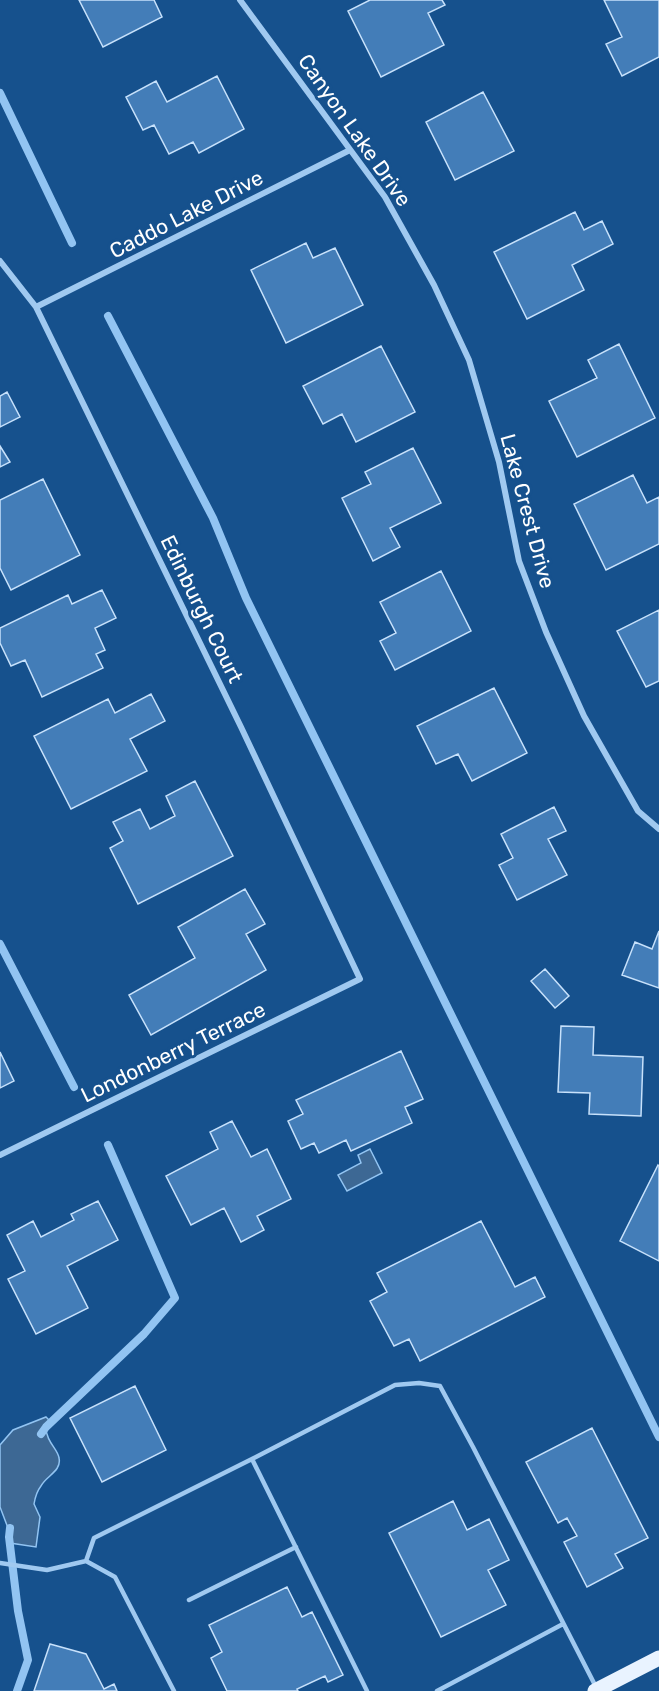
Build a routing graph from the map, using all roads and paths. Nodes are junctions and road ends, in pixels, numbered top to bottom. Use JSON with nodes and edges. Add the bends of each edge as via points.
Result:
{"nodes":[{"id":1,"x":240,"y":0,"type":"edge"},
{"id":2,"x":350,"y":150,"type":"junction"},
{"id":3,"x":0,"y":261,"type":"edge"},
{"id":4,"x":434,"y":285,"type":"joint"},
{"id":5,"x":36,"y":308,"type":"junction"},
{"id":6,"x":659,"y":829,"type":"edge"},
{"id":7,"x":360,"y":979,"type":"joint"},
{"id":8,"x":0,"y":1155,"type":"edge"},
{"id":9,"x":252,"y":1459,"type":"junction"},
{"id":10,"x":296,"y":1547,"type":"junction"},
{"id":11,"x":86,"y":1561,"type":"junction"},
{"id":12,"x":0,"y":1563,"type":"edge"},
{"id":13,"x":189,"y":1600,"type":"dead end"},
{"id":14,"x":563,"y":1624,"type":"junction"},
{"id":15,"x":659,"y":1658,"type":"edge"},
{"id":16,"x":603,"y":1688,"type":"edge"},
{"id":17,"x":174,"y":1691,"type":"edge"},
{"id":18,"x":367,"y":1691,"type":"edge"},
{"id":19,"x":436,"y":1691,"type":"edge"}],
"edges":[{"from":1,"to":2,"type":"street","name":"Canyon Lake Drive"},
{"from":2,"to":4,"type":"street","name":"Canyon Lake Drive","via":[[385,196]]},
{"from":2,"to":5,"type":"street","name":"Caddo Lake Drive"},
{"from":3,"to":5,"type":"street","name":"Edinburgh Court"},
{"from":4,"to":6,"type":"street","name":"Lake Crest Drive","via":[[469,360],[500,462],[519,561],[546,632],[584,716],[638,811]]},
{"from":5,"to":7,"type":"street","name":"Edinburgh Court"},
{"from":7,"to":8,"type":"street","name":"Londonberry Terrace"},
{"from":9,"to":10,"type":"lane"},
{"from":9,"to":11,"type":"lane","via":[[94,1538]]},
{"from":9,"to":14,"type":"lane","via":[[395,1385],[440,1386]]},
{"from":10,"to":13,"type":"lane"},
{"from":10,"to":18,"type":"lane"},
{"from":11,"to":12,"type":"lane","via":[[47,1570]]},
{"from":11,"to":17,"type":"lane","via":[[115,1577]]},
{"from":14,"to":16,"type":"lane"},
{"from":14,"to":19,"type":"lane"},
{"from":15,"to":16,"type":"main road"}]}
